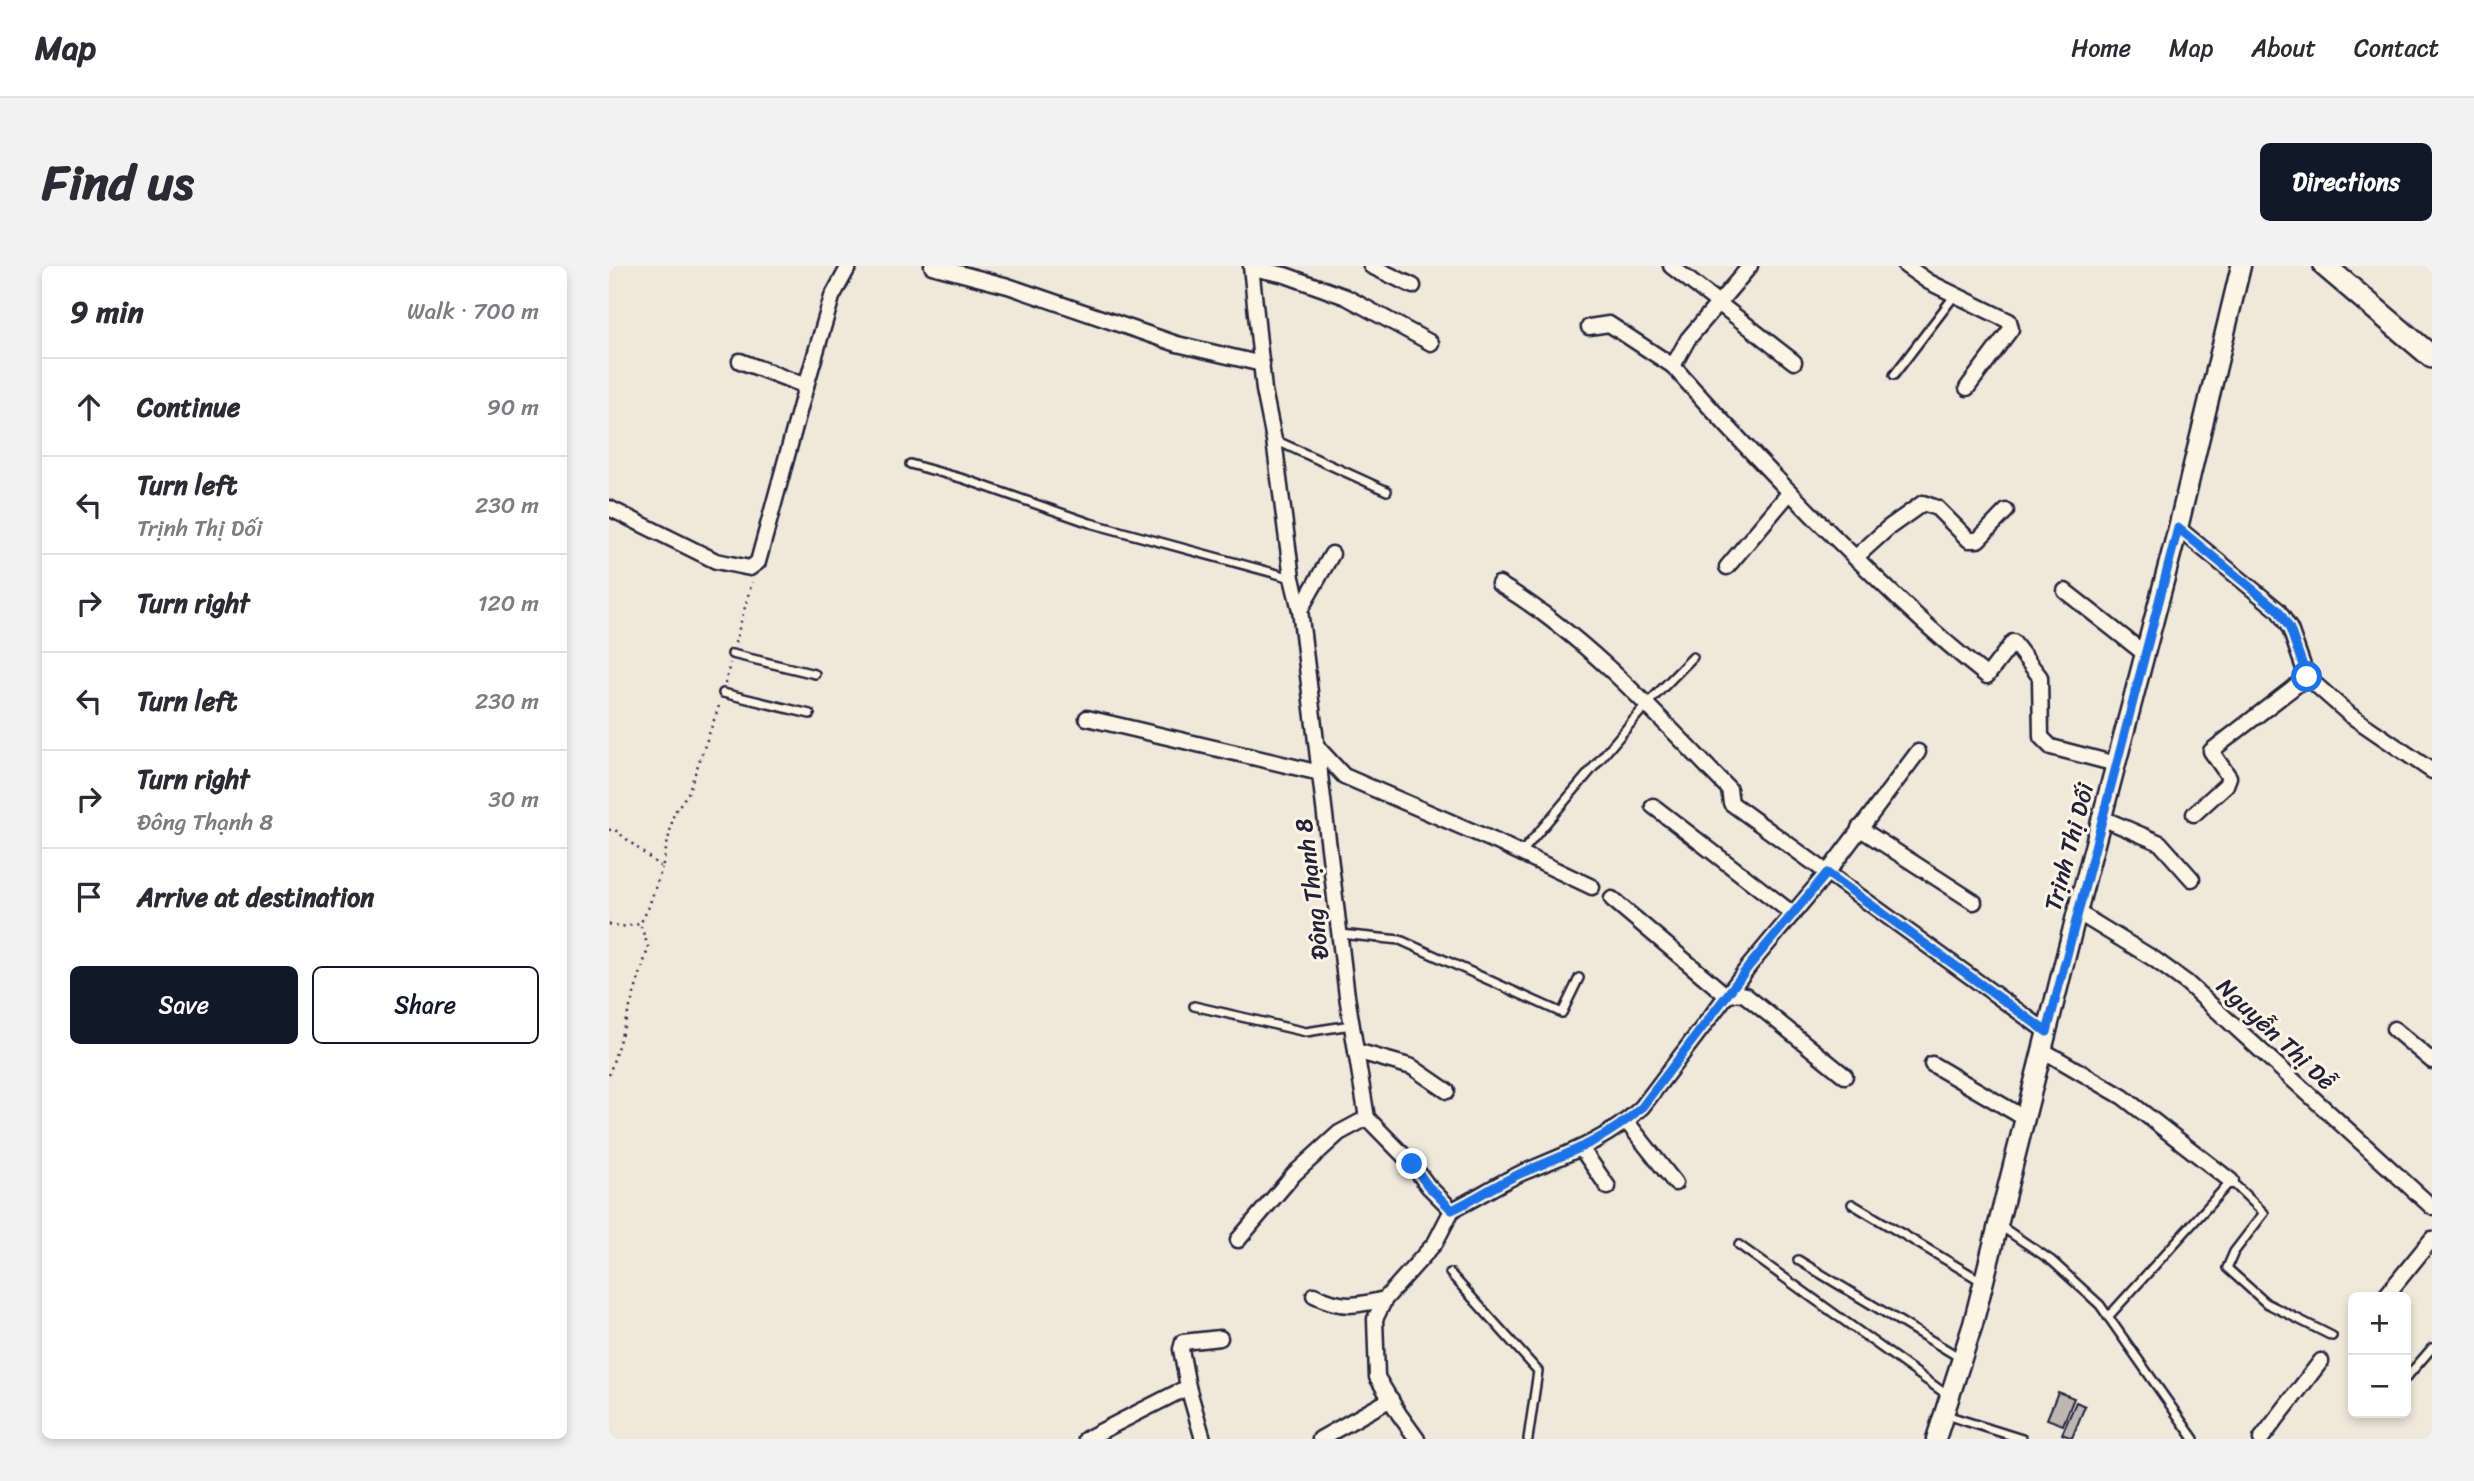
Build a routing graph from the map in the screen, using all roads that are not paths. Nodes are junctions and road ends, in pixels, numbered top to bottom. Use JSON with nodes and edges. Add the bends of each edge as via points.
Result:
{"nodes":[{"id":1,"x":849,"y":266,"type":"edge"},
{"id":2,"x":1371,"y":266,"type":"edge"},
{"id":3,"x":1671,"y":266,"type":"edge"},
{"id":4,"x":1750,"y":266,"type":"edge"},
{"id":5,"x":1906,"y":266,"type":"edge"},
{"id":6,"x":2241,"y":266,"type":"edge"},
{"id":7,"x":2325,"y":266,"type":"edge"},
{"id":8,"x":940,"y":267,"type":"edge"},
{"id":9,"x":1252,"y":267,"type":"edge"},
{"id":10,"x":1413,"y":286,"type":"dead end"},
{"id":11,"x":1956,"y":295,"type":"junction"},
{"id":12,"x":1719,"y":302,"type":"junction"},
{"id":13,"x":1589,"y":327,"type":"dead end"},
{"id":14,"x":1431,"y":344,"type":"dead end"},
{"id":15,"x":2432,"y":357,"type":"edge"},
{"id":16,"x":740,"y":362,"type":"dead end"},
{"id":17,"x":1794,"y":362,"type":"dead end"},
{"id":18,"x":1262,"y":364,"type":"junction"},
{"id":19,"x":1673,"y":366,"type":"junction"},
{"id":20,"x":1893,"y":375,"type":"dead end"},
{"id":21,"x":806,"y":386,"type":"junction"},
{"id":22,"x":1968,"y":388,"type":"dead end"},
{"id":23,"x":1274,"y":440,"type":"junction"},
{"id":24,"x":910,"y":464,"type":"dead end"},
{"id":25,"x":1387,"y":491,"type":"dead end"},
{"id":26,"x":1790,"y":492,"type":"junction"},
{"id":27,"x":2006,"y":511,"type":"dead end"},
{"id":28,"x":611,"y":514,"type":"edge"},
{"id":29,"x":2178,"y":528,"type":"junction"},
{"id":30,"x":1332,"y":554,"type":"dead end"},
{"id":31,"x":1855,"y":558,"type":"junction"},
{"id":32,"x":1727,"y":567,"type":"dead end"},
{"id":33,"x":1292,"y":578,"type":"junction"},
{"id":34,"x":1499,"y":584,"type":"dead end"},
{"id":35,"x":2065,"y":591,"type":"dead end"},
{"id":36,"x":1300,"y":610,"type":"junction"},
{"id":37,"x":732,"y":654,"type":"road end"},
{"id":38,"x":2145,"y":654,"type":"junction"},
{"id":39,"x":1693,"y":657,"type":"dead end"},
{"id":40,"x":815,"y":674,"type":"dead end"},
{"id":41,"x":2307,"y":677,"type":"junction"},
{"id":42,"x":723,"y":693,"type":"road end"},
{"id":43,"x":1647,"y":704,"type":"junction"},
{"id":44,"x":810,"y":714,"type":"dead end"},
{"id":45,"x":1087,"y":718,"type":"dead end"},
{"id":46,"x":1319,"y":749,"type":"junction"},
{"id":47,"x":1918,"y":752,"type":"dead end"},
{"id":48,"x":2116,"y":764,"type":"junction"},
{"id":49,"x":2432,"y":771,"type":"edge"},
{"id":50,"x":1320,"y":773,"type":"junction"},
{"id":51,"x":1653,"y":806,"type":"dead end"},
{"id":52,"x":2194,"y":814,"type":"dead end"},
{"id":53,"x":2102,"y":818,"type":"junction"},
{"id":54,"x":1859,"y":828,"type":"junction"},
{"id":55,"x":1521,"y":853,"type":"junction"},
{"id":56,"x":1827,"y":873,"type":"junction"},
{"id":57,"x":2192,"y":879,"type":"dead end"},
{"id":58,"x":1592,"y":887,"type":"dead end"},
{"id":59,"x":1612,"y":899,"type":"dead end"},
{"id":60,"x":1974,"y":902,"type":"dead end"},
{"id":61,"x":2077,"y":912,"type":"junction"},
{"id":62,"x":1793,"y":914,"type":"junction"},
{"id":63,"x":1340,"y":934,"type":"junction"},
{"id":64,"x":1579,"y":978,"type":"dead end"},
{"id":65,"x":1727,"y":996,"type":"junction"},
{"id":66,"x":1194,"y":1006,"type":"dead end"},
{"id":67,"x":1352,"y":1025,"type":"junction"},
{"id":68,"x":2394,"y":1029,"type":"dead end"},
{"id":69,"x":2047,"y":1032,"type":"junction"},
{"id":70,"x":1356,"y":1051,"type":"junction"},
{"id":71,"x":2044,"y":1051,"type":"junction"},
{"id":72,"x":2432,"y":1060,"type":"edge"},
{"id":73,"x":1932,"y":1064,"type":"dead end"},
{"id":74,"x":1845,"y":1076,"type":"dead end"},
{"id":75,"x":1447,"y":1091,"type":"dead end"},
{"id":76,"x":1367,"y":1118,"type":"junction"},
{"id":77,"x":2025,"y":1119,"type":"junction"},
{"id":78,"x":1627,"y":1122,"type":"junction"},
{"id":79,"x":1581,"y":1148,"type":"junction"},
{"id":80,"x":2231,"y":1181,"type":"junction"},
{"id":81,"x":1675,"y":1182,"type":"dead end"},
{"id":82,"x":1608,"y":1188,"type":"dead end"},
{"id":83,"x":1851,"y":1204,"type":"dead end"},
{"id":84,"x":2432,"y":1207,"type":"edge"},
{"id":85,"x":1452,"y":1210,"type":"junction"},
{"id":86,"x":1999,"y":1225,"type":"junction"},
{"id":87,"x":2432,"y":1239,"type":"edge"},
{"id":88,"x":1238,"y":1240,"type":"dead end"},
{"id":89,"x":1739,"y":1245,"type":"dead end"},
{"id":90,"x":1798,"y":1260,"type":"dead end"},
{"id":91,"x":1450,"y":1273,"type":"dead end"},
{"id":92,"x":1983,"y":1282,"type":"junction"},
{"id":93,"x":2389,"y":1292,"type":"edge"},
{"id":94,"x":1314,"y":1295,"type":"dead end"},
{"id":95,"x":1385,"y":1299,"type":"junction"},
{"id":96,"x":2108,"y":1317,"type":"junction"},
{"id":97,"x":2332,"y":1336,"type":"dead end"},
{"id":98,"x":1220,"y":1338,"type":"dead end"},
{"id":99,"x":2431,"y":1352,"type":"edge"},
{"id":100,"x":1962,"y":1359,"type":"junction"},
{"id":101,"x":2321,"y":1361,"type":"dead end"},
{"id":102,"x":2411,"y":1373,"type":"edge"},
{"id":103,"x":1188,"y":1387,"type":"junction"},
{"id":104,"x":1950,"y":1397,"type":"junction"},
{"id":105,"x":1391,"y":1398,"type":"junction"},
{"id":106,"x":1945,"y":1415,"type":"junction"},
{"id":107,"x":1086,"y":1439,"type":"edge"},
{"id":108,"x":1203,"y":1439,"type":"edge"},
{"id":109,"x":1321,"y":1439,"type":"edge"},
{"id":110,"x":1417,"y":1439,"type":"edge"},
{"id":111,"x":1528,"y":1439,"type":"edge"},
{"id":112,"x":1936,"y":1439,"type":"edge"},
{"id":113,"x":2022,"y":1439,"type":"edge"},
{"id":114,"x":2194,"y":1439,"type":"edge"},
{"id":115,"x":2261,"y":1439,"type":"edge"}],
"edges":[{"from":1,"to":21,"type":"street","via":[[832,298]]},
{"from":2,"to":10,"type":"street"},
{"from":3,"to":12,"type":"street"},
{"from":4,"to":12,"type":"street"},
{"from":5,"to":11,"type":"street"},
{"from":6,"to":29,"type":"street","name":"Trịnh Thị Dối"},
{"from":7,"to":15,"type":"main road"},
{"from":8,"to":18,"type":"street","via":[[1177,344]]},
{"from":9,"to":14,"type":"street","via":[[1346,297]]},
{"from":9,"to":18,"type":"street","name":"Đông Thạnh 8"},
{"from":11,"to":20,"type":"lane"},
{"from":11,"to":22,"type":"street","via":[[2009,321],[2011,329]]},
{"from":12,"to":17,"type":"street"},
{"from":12,"to":19,"type":"street","via":[[1688,339]]},
{"from":13,"to":19,"type":"street","via":[[1609,324]]},
{"from":16,"to":21,"type":"street"},
{"from":18,"to":23,"type":"street","name":"Đông Thạnh 8"},
{"from":19,"to":26,"type":"street"},
{"from":21,"to":28,"type":"street","via":[[758,562],[750,568],[716,561]]},
{"from":23,"to":25,"type":"lane"},
{"from":23,"to":33,"type":"street","name":"Đông Thạnh 8"},
{"from":24,"to":33,"type":"lane","via":[[1090,523]]},
{"from":26,"to":31,"type":"street"},
{"from":26,"to":32,"type":"street"},
{"from":27,"to":31,"type":"street","via":[[1978,540],[1969,540],[1937,508],[1923,503]]},
{"from":29,"to":38,"type":"street","name":"Trịnh Thị Dối"},
{"from":29,"to":41,"type":"street","via":[[2278,610]]},
{"from":30,"to":36,"type":"street"},
{"from":31,"to":48,"type":"street","via":[[1934,634],[1987,676],[2014,642],[2040,677],[2041,737],[2051,747]]},
{"from":33,"to":36,"type":"street","name":"Đông Thạnh 8"},
{"from":34,"to":43,"type":"street","via":[[1590,652]]},
{"from":35,"to":38,"type":"street"},
{"from":36,"to":46,"type":"street","name":"Đông Thạnh 8"},
{"from":37,"to":40,"type":"lane"},
{"from":38,"to":48,"type":"street","name":"Trịnh Thị Dối"},
{"from":39,"to":43,"type":"lane"},
{"from":41,"to":49,"type":"street","via":[[2350,715]]},
{"from":41,"to":52,"type":"street","via":[[2211,751],[2229,777],[2227,785]]},
{"from":42,"to":44,"type":"lane"},
{"from":43,"to":55,"type":"lane"},
{"from":43,"to":56,"type":"street","via":[[1729,789],[1731,803]]},
{"from":45,"to":50,"type":"street"},
{"from":46,"to":50,"type":"street","name":"Đông Thạnh 8"},
{"from":46,"to":55,"type":"street","via":[[1343,776]]},
{"from":47,"to":54,"type":"street"},
{"from":48,"to":53,"type":"street","name":"Trịnh Thị Dối"},
{"from":50,"to":63,"type":"street","name":"Đông Thạnh 8"},
{"from":51,"to":62,"type":"street"},
{"from":53,"to":57,"type":"street","via":[[2160,843]]},
{"from":53,"to":61,"type":"street","name":"Trịnh Thị Dối"},
{"from":54,"to":56,"type":"street"},
{"from":54,"to":60,"type":"street"},
{"from":55,"to":58,"type":"street"},
{"from":56,"to":62,"type":"street"},
{"from":56,"to":69,"type":"street"},
{"from":59,"to":65,"type":"street"},
{"from":61,"to":69,"type":"street","name":"Trịnh Thị Dối"},
{"from":61,"to":84,"type":"street","name":"Nguyễn Thị Dễ","via":[[2187,983]]},
{"from":62,"to":65,"type":"street"},
{"from":63,"to":64,"type":"lane","via":[[1400,940],[1562,1013]]},
{"from":63,"to":67,"type":"street","name":"Đông Thạnh 8"},
{"from":65,"to":74,"type":"street","via":[[1745,995]]},
{"from":65,"to":78,"type":"street"},
{"from":66,"to":67,"type":"lane","via":[[1306,1032]]},
{"from":67,"to":70,"type":"street","name":"Đông Thạnh 8"},
{"from":68,"to":72,"type":"street"},
{"from":69,"to":71,"type":"street","name":"Trịnh Thị Dối"},
{"from":70,"to":75,"type":"street","via":[[1412,1067]]},
{"from":70,"to":76,"type":"street","name":"Đông Thạnh 8"},
{"from":71,"to":77,"type":"street","name":"Trịnh Thị Dối"},
{"from":71,"to":80,"type":"street","via":[[2123,1097]]},
{"from":73,"to":77,"type":"street"},
{"from":76,"to":85,"type":"street"},
{"from":76,"to":88,"type":"street","via":[[1339,1133],[1294,1174]]},
{"from":77,"to":86,"type":"street","name":"Trịnh Thị Dối"},
{"from":78,"to":79,"type":"street"},
{"from":78,"to":81,"type":"street"},
{"from":79,"to":82,"type":"street"},
{"from":79,"to":85,"type":"street","via":[[1522,1172]]},
{"from":80,"to":96,"type":"lane"},
{"from":80,"to":97,"type":"lane","via":[[2265,1213],[2234,1252],[2228,1268],[2266,1303]]},
{"from":83,"to":92,"type":"lane"},
{"from":85,"to":95,"type":"street","via":[[1435,1243]]},
{"from":86,"to":92,"type":"street","name":"Trịnh Thị Dối"},
{"from":86,"to":96,"type":"lane","via":[[2052,1261]]},
{"from":87,"to":93,"type":"street"},
{"from":89,"to":104,"type":"lane"},
{"from":90,"to":100,"type":"lane"},
{"from":91,"to":111,"type":"lane","via":[[1538,1371]]},
{"from":92,"to":100,"type":"street","name":"Trịnh Thị Dối"},
{"from":94,"to":95,"type":"street","via":[[1332,1304],[1355,1307]]},
{"from":95,"to":105,"type":"street","via":[[1375,1319],[1375,1358],[1377,1377]]},
{"from":96,"to":114,"type":"lane"},
{"from":98,"to":103,"type":"street","via":[[1183,1342]]},
{"from":99,"to":102,"type":"lane"},
{"from":100,"to":104,"type":"street","name":"Trịnh Thị Dối"},
{"from":101,"to":115,"type":"street"},
{"from":103,"to":107,"type":"street"},
{"from":103,"to":108,"type":"street"},
{"from":104,"to":106,"type":"street","name":"Trịnh Thị Dối"},
{"from":105,"to":109,"type":"street"},
{"from":105,"to":110,"type":"street"},
{"from":106,"to":112,"type":"street","name":"Trịnh Thị Dối"},
{"from":106,"to":113,"type":"lane"}]}
